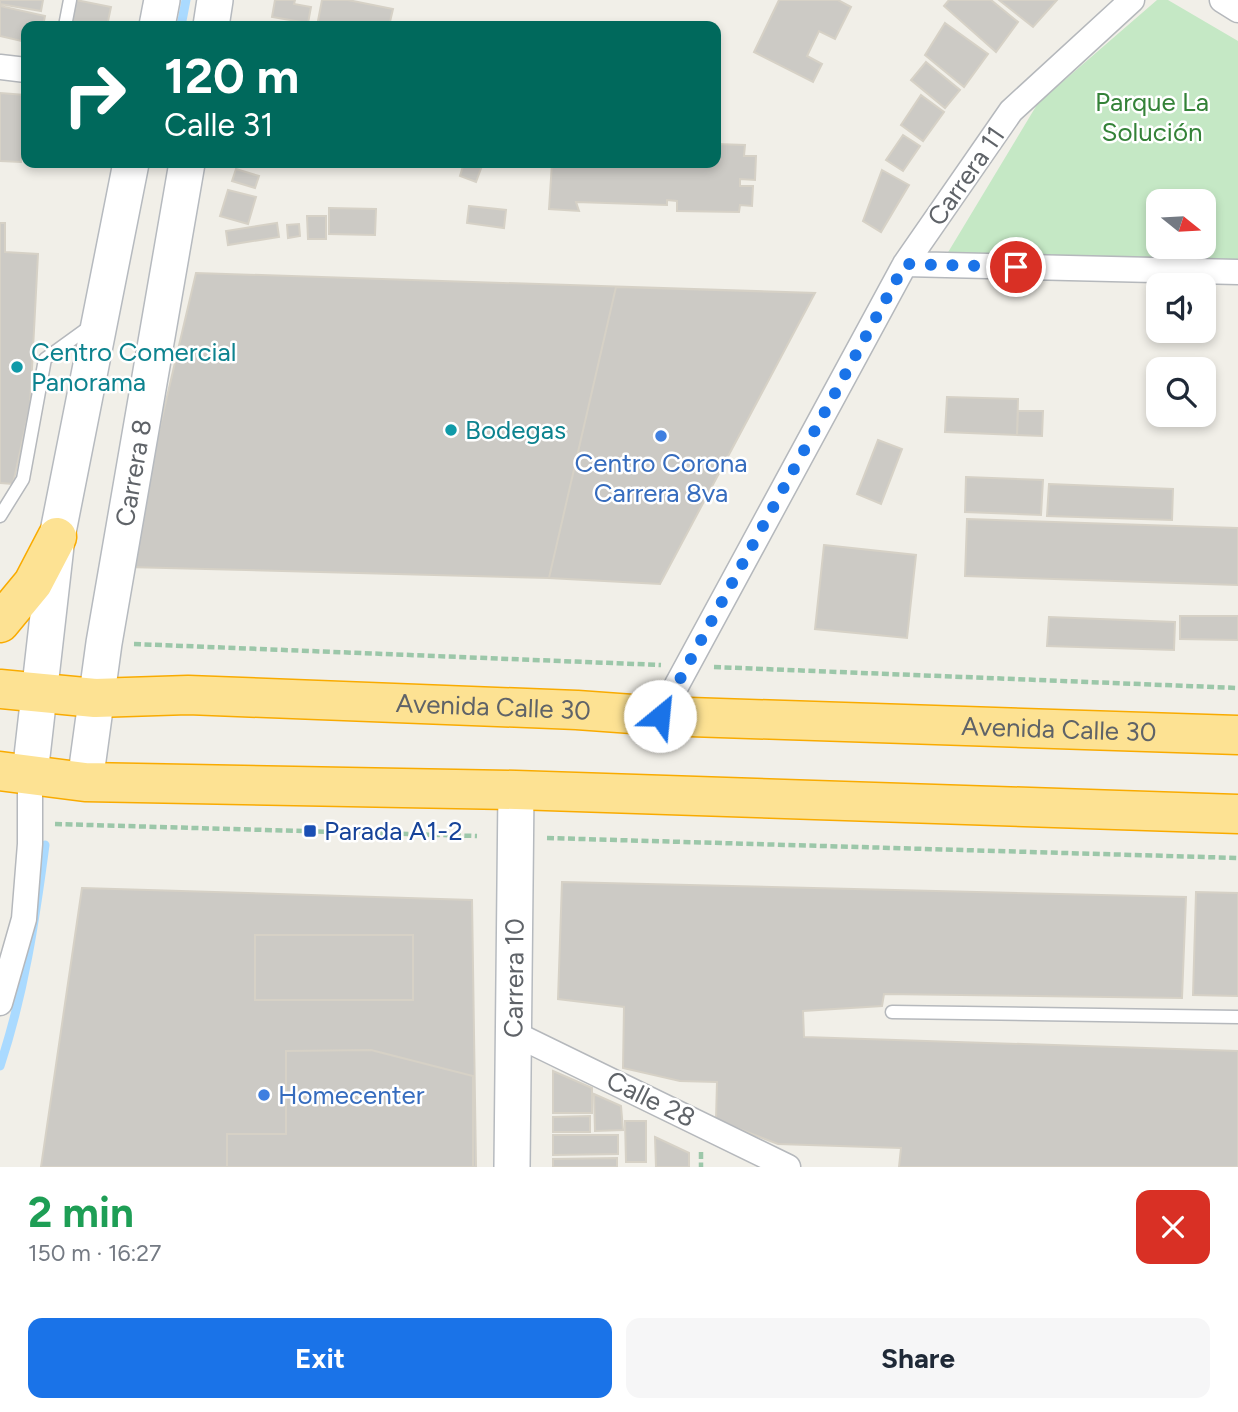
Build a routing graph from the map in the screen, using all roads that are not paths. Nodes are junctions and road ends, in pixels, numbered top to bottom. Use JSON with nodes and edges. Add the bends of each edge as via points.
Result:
{"nodes":[{"id":1,"x":70,"y":0,"type":"edge"},
{"id":2,"x":162,"y":0,"type":"edge"},
{"id":3,"x":215,"y":0,"type":"edge"},
{"id":4,"x":1132,"y":0,"type":"edge"},
{"id":5,"x":1222,"y":0,"type":"edge"},
{"id":6,"x":1238,"y":10,"type":"edge"},
{"id":7,"x":66,"y":21,"type":"edge"},
{"id":8,"x":158,"y":21,"type":"edge"},
{"id":9,"x":212,"y":21,"type":"edge"},
{"id":10,"x":0,"y":67,"type":"edge"},
{"id":11,"x":21,"y":69,"type":"edge"},
{"id":12,"x":130,"y":168,"type":"edge"},
{"id":13,"x":186,"y":168,"type":"edge"},
{"id":14,"x":905,"y":264,"type":"junction"},
{"id":15,"x":1238,"y":272,"type":"edge"},
{"id":16,"x":101,"y":318,"type":"junction"},
{"id":17,"x":0,"y":516,"type":"edge"},
{"id":18,"x":57,"y":537,"type":"junction"},
{"id":19,"x":0,"y":623,"type":"edge"},
{"id":20,"x":0,"y":689,"type":"edge"},
{"id":21,"x":39,"y":693,"type":"junction"},
{"id":22,"x":95,"y":698,"type":"junction"},
{"id":23,"x":660,"y":716,"type":"junction"},
{"id":24,"x":1238,"y":735,"type":"edge"},
{"id":25,"x":15,"y":772,"type":"edge"},
{"id":26,"x":85,"y":782,"type":"junction"},
{"id":27,"x":516,"y":790,"type":"junction"},
{"id":28,"x":1238,"y":814,"type":"edge"},
{"id":29,"x":0,"y":1003,"type":"edge"},
{"id":30,"x":892,"y":1012,"type":"dead end"},
{"id":31,"x":1238,"y":1017,"type":"edge"},
{"id":32,"x":513,"y":1033,"type":"junction"},
{"id":33,"x":512,"y":1167,"type":"edge"},
{"id":34,"x":788,"y":1167,"type":"edge"}],
"edges":[{"from":1,"to":7,"type":"lane"},
{"from":2,"to":8,"type":"street"},
{"from":3,"to":9,"type":"street"},
{"from":4,"to":14,"type":"street","name":"Carrera 11","via":[[1011,111]]},
{"from":5,"to":6,"type":"street"},
{"from":10,"to":11,"type":"street"},
{"from":12,"to":16,"type":"street"},
{"from":13,"to":22,"type":"street","name":"Carrera 8"},
{"from":14,"to":15,"type":"street"},
{"from":14,"to":23,"type":"street","name":"Carrera 11"},
{"from":16,"to":17,"type":"lane","via":[[45,359],[23,480]]},
{"from":16,"to":18,"type":"street"},
{"from":18,"to":19,"type":"highway","via":[[33,583]]},
{"from":18,"to":21,"type":"street"},
{"from":20,"to":21,"type":"highway","name":"Avenida Calle 30"},
{"from":21,"to":22,"type":"highway","name":"Avenida Calle 30"},
{"from":21,"to":25,"type":"street"},
{"from":22,"to":23,"type":"highway","name":"Avenida Calle 30","via":[[187,695]]},
{"from":22,"to":26,"type":"street","name":"Carrera 8"},
{"from":23,"to":24,"type":"highway","name":"Avenida Calle 30"},
{"from":25,"to":26,"type":"highway"},
{"from":25,"to":29,"type":"street","via":[[30,844],[24,919]]},
{"from":26,"to":27,"type":"highway"},
{"from":27,"to":28,"type":"highway"},
{"from":27,"to":32,"type":"street","name":"Carrera 10"},
{"from":30,"to":31,"type":"lane"},
{"from":32,"to":33,"type":"street","name":"Carrera 10"},
{"from":32,"to":34,"type":"street","name":"Calle 28"}]}
